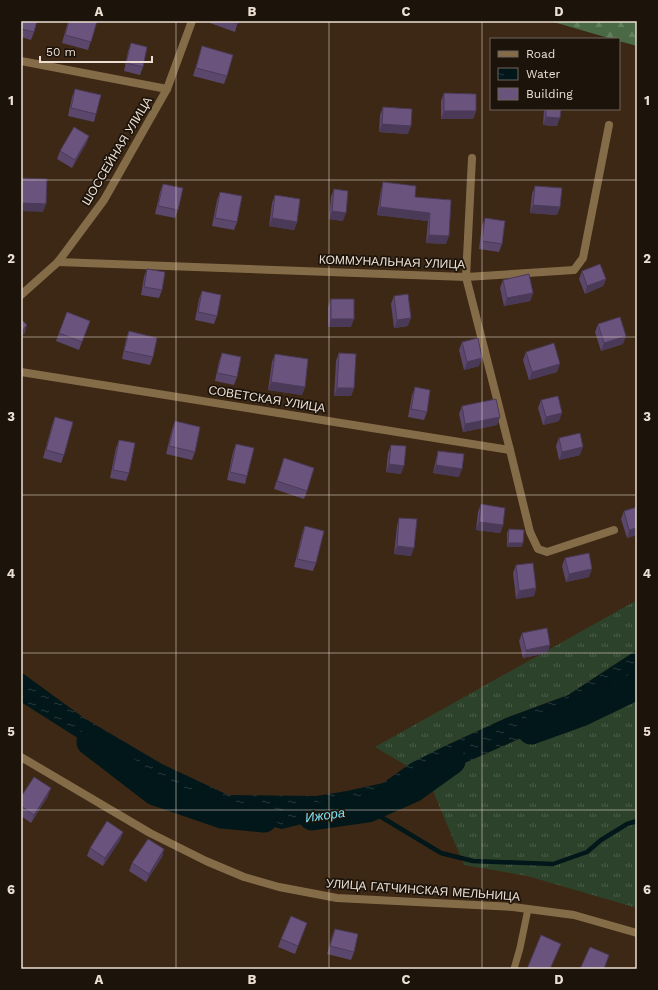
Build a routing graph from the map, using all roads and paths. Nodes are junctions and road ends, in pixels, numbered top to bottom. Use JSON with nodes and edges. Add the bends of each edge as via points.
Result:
{"nodes":[{"id":1,"x":192,"y":21,"type":"edge"},
{"id":2,"x":21,"y":61,"type":"edge"},
{"id":3,"x":167,"y":89,"type":"junction"},
{"id":4,"x":610,"y":124,"type":"dead end"},
{"id":5,"x":472,"y":158,"type":"dead end"},
{"id":6,"x":58,"y":262,"type":"junction"},
{"id":7,"x":466,"y":277,"type":"junction"},
{"id":8,"x":21,"y":295,"type":"edge"},
{"id":9,"x":21,"y":372,"type":"edge"},
{"id":10,"x":510,"y":450,"type":"junction"},
{"id":11,"x":614,"y":530,"type":"dead end"},
{"id":12,"x":21,"y":757,"type":"edge"},
{"id":13,"x":528,"y":909,"type":"junction"},
{"id":14,"x":637,"y":933,"type":"edge"},
{"id":15,"x":514,"y":969,"type":"edge"}],
"edges":[{"from":1,"to":3,"type":"street","name":"ШОССЕЙНАЯ УЛИЦА"},
{"from":2,"to":3,"type":"street"},
{"from":3,"to":6,"type":"street","name":"ШОССЕЙНАЯ УЛИЦА","via":[[104,200]]},
{"from":4,"to":7,"type":"street","name":"КОММУНАЛЬНАЯ УЛИЦА","via":[[584,258],[574,270]]},
{"from":5,"to":7,"type":"street"},
{"from":6,"to":7,"type":"street","name":"КОММУНАЛЬНАЯ УЛИЦА"},
{"from":6,"to":8,"type":"street","name":"ШОССЕЙНАЯ УЛИЦА"},
{"from":7,"to":10,"type":"street"},
{"from":9,"to":10,"type":"street","name":"СОВЕТСКАЯ УЛИЦА"},
{"from":10,"to":11,"type":"street","via":[[530,532],[538,549],[547,552]]},
{"from":12,"to":13,"type":"street","name":"УЛИЦА ГАТЧИНСКАЯ МЕЛЬНИЦА","via":[[150,833],[244,877],[337,898]]},
{"from":13,"to":14,"type":"street","name":"УЛИЦА ГАТЧИНСКАЯ МЕЛЬНИЦА","via":[[574,915]]},
{"from":13,"to":15,"type":"lane"}]}
